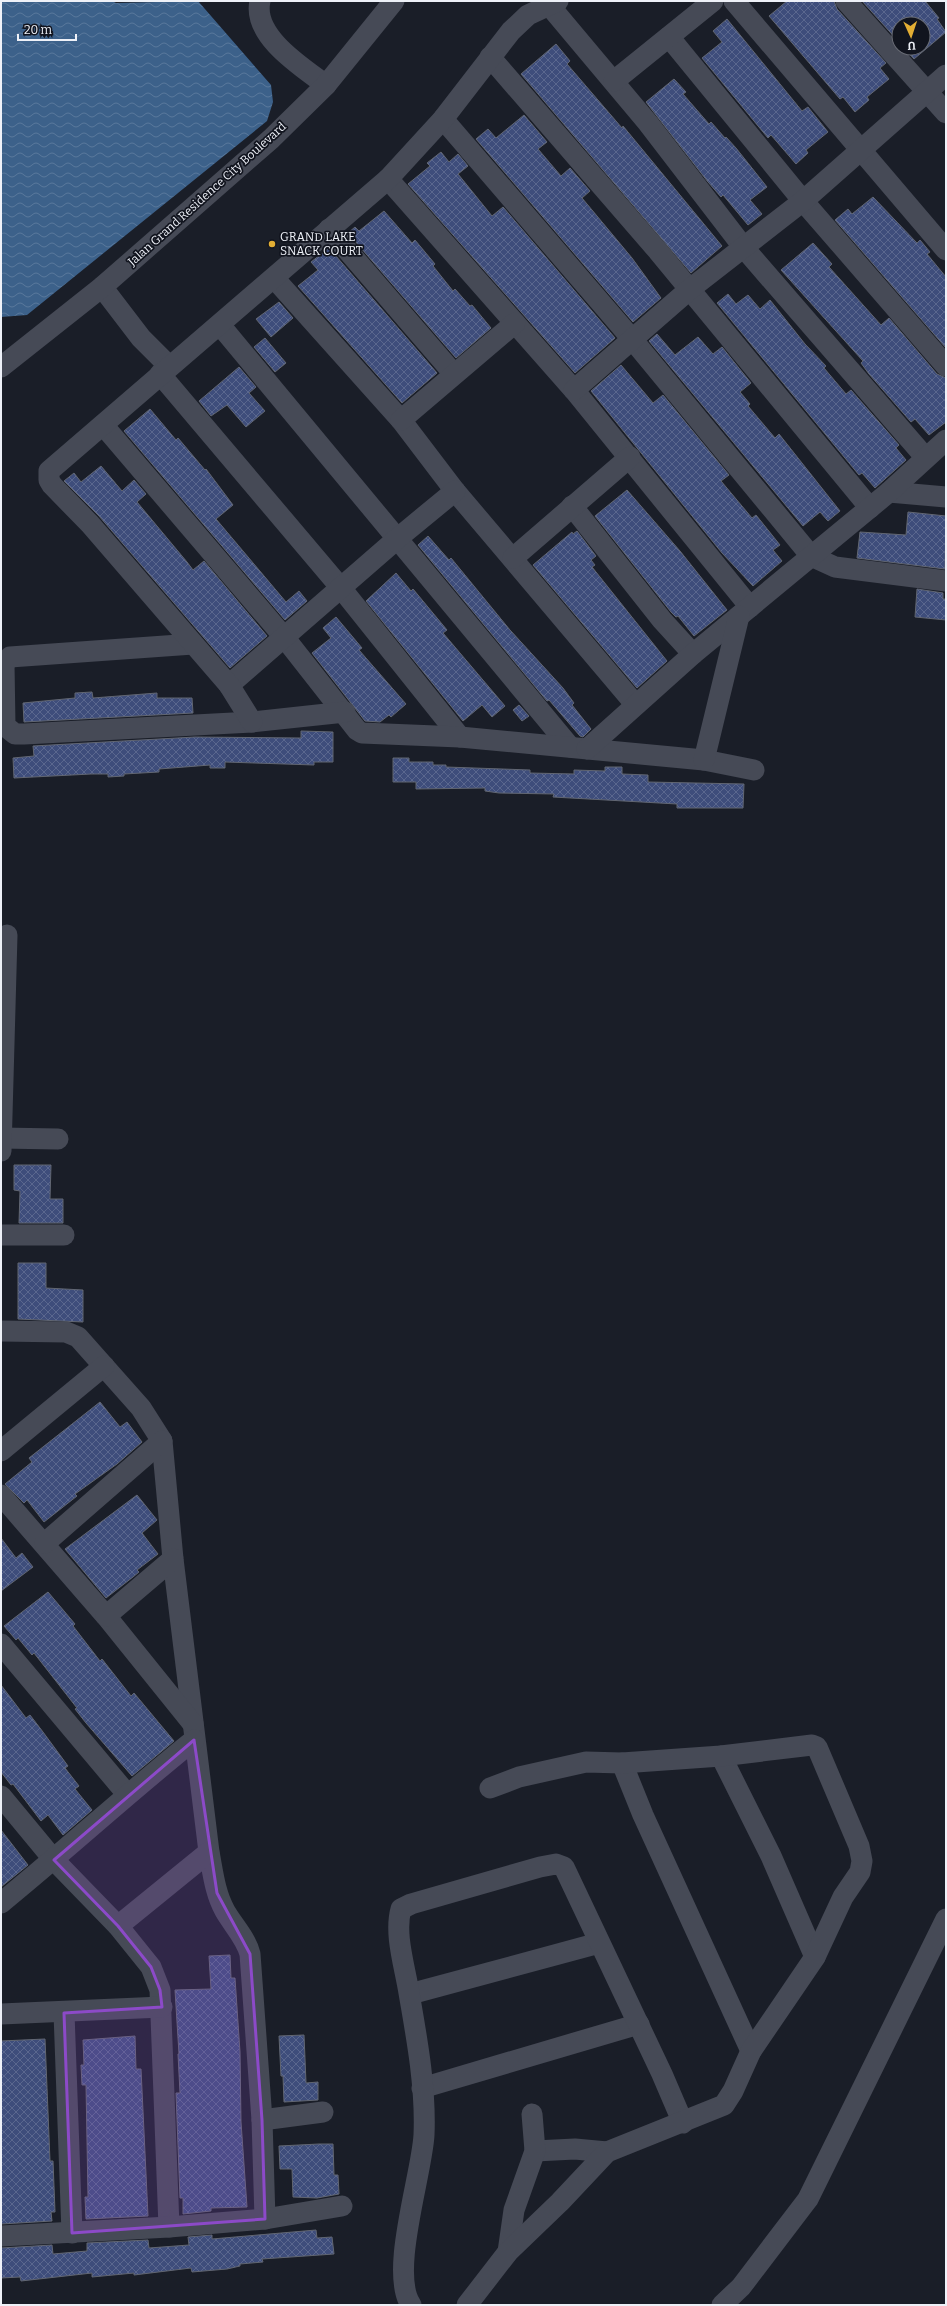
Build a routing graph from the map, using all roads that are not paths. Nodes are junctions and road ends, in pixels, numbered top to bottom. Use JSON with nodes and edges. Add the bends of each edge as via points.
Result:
{"nodes":[{"id":1,"x":260,"y":1,"type":"edge"},
{"id":2,"x":394,"y":1,"type":"edge"},
{"id":3,"x":713,"y":1,"type":"edge"},
{"id":4,"x":734,"y":1,"type":"edge"},
{"id":5,"x":846,"y":1,"type":"edge"},
{"id":6,"x":554,"y":3,"type":"edge"},
{"id":7,"x":669,"y":37,"type":"junction"},
{"id":8,"x":490,"y":57,"type":"junction"},
{"id":9,"x":946,"y":75,"type":"edge"},
{"id":10,"x":614,"y":81,"type":"junction"},
{"id":11,"x":326,"y":85,"type":"junction"},
{"id":12,"x":927,"y":91,"type":"junction"},
{"id":13,"x":946,"y":113,"type":"edge"},
{"id":14,"x":443,"y":119,"type":"junction"},
{"id":15,"x":860,"y":149,"type":"junction"},
{"id":16,"x":388,"y":178,"type":"junction"},
{"id":17,"x":803,"y":201,"type":"junction"},
{"id":18,"x":329,"y":229,"type":"junction"},
{"id":19,"x":744,"y":248,"type":"junction"},
{"id":20,"x":946,"y":250,"type":"edge"},
{"id":21,"x":274,"y":278,"type":"junction"},
{"id":22,"x":102,"y":288,"type":"junction"},
{"id":23,"x":690,"y":290,"type":"junction"},
{"id":24,"x":515,"y":323,"type":"junction"},
{"id":25,"x":220,"y":325,"type":"junction"},
{"id":26,"x":632,"y":339,"type":"junction"},
{"id":27,"x":946,"y":366,"type":"edge"},
{"id":28,"x":1,"y":367,"type":"edge"},
{"id":29,"x":164,"y":370,"type":"junction"},
{"id":30,"x":454,"y":374,"type":"junction"},
{"id":31,"x":574,"y":390,"type":"junction"},
{"id":32,"x":402,"y":420,"type":"junction"},
{"id":33,"x":104,"y":424,"type":"junction"},
{"id":34,"x":946,"y":440,"type":"edge"},
{"id":35,"x":630,"y":457,"type":"junction"},
{"id":36,"x":925,"y":457,"type":"junction"},
{"id":37,"x":455,"y":491,"type":"junction"},
{"id":38,"x":889,"y":492,"type":"junction"},
{"id":39,"x":946,"y":497,"type":"edge"},
{"id":40,"x":572,"y":506,"type":"junction"},
{"id":41,"x":870,"y":508,"type":"junction"},
{"id":42,"x":398,"y":538,"type":"junction"},
{"id":43,"x":812,"y":556,"type":"junction"},
{"id":44,"x":513,"y":558,"type":"junction"},
{"id":45,"x":946,"y":581,"type":"edge"},
{"id":46,"x":341,"y":588,"type":"junction"},
{"id":47,"x":744,"y":612,"type":"junction"},
{"id":48,"x":284,"y":637,"type":"junction"},
{"id":49,"x":193,"y":644,"type":"junction"},
{"id":50,"x":693,"y":654,"type":"junction"},
{"id":51,"x":228,"y":685,"type":"junction"},
{"id":52,"x":635,"y":704,"type":"junction"},
{"id":53,"x":345,"y":712,"type":"junction"},
{"id":54,"x":252,"y":722,"type":"junction"},
{"id":55,"x":460,"y":737,"type":"junction"},
{"id":56,"x":579,"y":748,"type":"junction"},
{"id":57,"x":704,"y":760,"type":"junction"},
{"id":58,"x":754,"y":770,"type":"dead end"},
{"id":59,"x":7,"y":935,"type":"dead end"},
{"id":60,"x":1,"y":1138,"type":"edge"},
{"id":61,"x":58,"y":1139,"type":"dead end"},
{"id":62,"x":1,"y":1151,"type":"edge"},
{"id":63,"x":1,"y":1235,"type":"edge"},
{"id":64,"x":64,"y":1235,"type":"dead end"},
{"id":65,"x":1,"y":1331,"type":"edge"},
{"id":66,"x":104,"y":1366,"type":"junction"},
{"id":67,"x":162,"y":1440,"type":"junction"},
{"id":68,"x":1,"y":1451,"type":"edge"},
{"id":69,"x":1,"y":1495,"type":"edge"},
{"id":70,"x":45,"y":1543,"type":"junction"},
{"id":71,"x":173,"y":1559,"type":"junction"},
{"id":72,"x":106,"y":1616,"type":"junction"},
{"id":73,"x":1,"y":1644,"type":"edge"},
{"id":74,"x":193,"y":1732,"type":"junction"},
{"id":75,"x":721,"y":1756,"type":"junction"},
{"id":76,"x":622,"y":1763,"type":"junction"},
{"id":77,"x":490,"y":1788,"type":"dead end"},
{"id":78,"x":127,"y":1794,"type":"junction"},
{"id":79,"x":1,"y":1796,"type":"edge"},
{"id":80,"x":209,"y":1852,"type":"junction"},
{"id":81,"x":54,"y":1860,"type":"junction"},
{"id":82,"x":1,"y":1903,"type":"edge"},
{"id":83,"x":946,"y":1919,"type":"edge"},
{"id":84,"x":118,"y":1926,"type":"junction"},
{"id":85,"x":600,"y":1943,"type":"junction"},
{"id":86,"x":815,"y":1957,"type":"junction"},
{"id":87,"x":410,"y":1994,"type":"junction"},
{"id":88,"x":162,"y":2007,"type":"junction"},
{"id":89,"x":64,"y":2012,"type":"junction"},
{"id":90,"x":1,"y":2014,"type":"edge"},
{"id":91,"x":639,"y":2024,"type":"junction"},
{"id":92,"x":751,"y":2051,"type":"junction"},
{"id":93,"x":422,"y":2088,"type":"junction"},
{"id":94,"x":323,"y":2112,"type":"dead end"},
{"id":95,"x":532,"y":2114,"type":"dead end"},
{"id":96,"x":262,"y":2120,"type":"junction"},
{"id":97,"x":683,"y":2123,"type":"junction"},
{"id":98,"x":535,"y":2151,"type":"junction"},
{"id":99,"x":607,"y":2152,"type":"junction"},
{"id":100,"x":342,"y":2206,"type":"dead end"},
{"id":101,"x":265,"y":2219,"type":"junction"},
{"id":102,"x":169,"y":2227,"type":"junction"},
{"id":103,"x":72,"y":2233,"type":"junction"},
{"id":104,"x":1,"y":2236,"type":"edge"},
{"id":105,"x":508,"y":2252,"type":"junction"},
{"id":106,"x":411,"y":2305,"type":"edge"},
{"id":107,"x":467,"y":2305,"type":"edge"},
{"id":108,"x":722,"y":2305,"type":"edge"}],
"edges":[{"from":1,"to":11,"type":"street","via":[[259,13],[268,34],[281,50]]},
{"from":2,"to":11,"type":"street","name":"Jalan Grand Residence City Boulevard"},
{"from":3,"to":7,"type":"street"},
{"from":4,"to":15,"type":"street"},
{"from":5,"to":12,"type":"street"},
{"from":6,"to":8,"type":"street","via":[[519,23]]},
{"from":6,"to":10,"type":"street"},
{"from":7,"to":10,"type":"street"},
{"from":7,"to":17,"type":"street"},
{"from":8,"to":14,"type":"street"},
{"from":8,"to":23,"type":"street"},
{"from":9,"to":12,"type":"street"},
{"from":10,"to":19,"type":"street"},
{"from":11,"to":22,"type":"street","name":"Jalan Grand Residence City Boulevard","via":[[271,139]]},
{"from":12,"to":13,"type":"street"},
{"from":12,"to":15,"type":"street"},
{"from":14,"to":16,"type":"street"},
{"from":14,"to":26,"type":"street"},
{"from":15,"to":17,"type":"street"},
{"from":15,"to":20,"type":"street"},
{"from":16,"to":18,"type":"street"},
{"from":16,"to":24,"type":"street"},
{"from":17,"to":19,"type":"street"},
{"from":17,"to":27,"type":"street"},
{"from":18,"to":21,"type":"street"},
{"from":18,"to":30,"type":"street"},
{"from":19,"to":23,"type":"street"},
{"from":19,"to":36,"type":"street"},
{"from":21,"to":25,"type":"street"},
{"from":21,"to":32,"type":"street"},
{"from":22,"to":28,"type":"street","name":"Jalan Grand Residence City Boulevard"},
{"from":22,"to":29,"type":"street"},
{"from":23,"to":26,"type":"street"},
{"from":23,"to":41,"type":"street"},
{"from":24,"to":30,"type":"street"},
{"from":24,"to":31,"type":"street"},
{"from":25,"to":29,"type":"street"},
{"from":25,"to":42,"type":"street"},
{"from":26,"to":31,"type":"street"},
{"from":26,"to":43,"type":"street"},
{"from":29,"to":33,"type":"street"},
{"from":29,"to":46,"type":"street"},
{"from":30,"to":32,"type":"street"},
{"from":31,"to":35,"type":"street"},
{"from":32,"to":37,"type":"street"},
{"from":33,"to":48,"type":"street"},
{"from":33,"to":49,"type":"street","via":[[49,471],[49,480]]},
{"from":34,"to":36,"type":"street"},
{"from":35,"to":40,"type":"street"},
{"from":35,"to":47,"type":"street"},
{"from":36,"to":38,"type":"street"},
{"from":37,"to":42,"type":"street"},
{"from":37,"to":44,"type":"street"},
{"from":38,"to":39,"type":"street"},
{"from":38,"to":41,"type":"street"},
{"from":40,"to":44,"type":"street"},
{"from":40,"to":50,"type":"street","via":[[662,620]]},
{"from":41,"to":43,"type":"street"},
{"from":42,"to":46,"type":"street"},
{"from":42,"to":56,"type":"street"},
{"from":43,"to":45,"type":"street","via":[[835,567]]},
{"from":43,"to":47,"type":"street"},
{"from":44,"to":52,"type":"street"},
{"from":46,"to":48,"type":"street"},
{"from":46,"to":55,"type":"street"},
{"from":47,"to":50,"type":"street"},
{"from":47,"to":57,"type":"street"},
{"from":48,"to":51,"type":"street"},
{"from":48,"to":53,"type":"street"},
{"from":49,"to":51,"type":"street"},
{"from":49,"to":54,"type":"street","via":[[10,657],[4,664],[5,726],[15,734],[24,734]]},
{"from":50,"to":52,"type":"street"},
{"from":51,"to":54,"type":"street"},
{"from":52,"to":56,"type":"street"},
{"from":53,"to":54,"type":"street"},
{"from":53,"to":55,"type":"street","via":[[362,734]]},
{"from":55,"to":56,"type":"street"},
{"from":56,"to":57,"type":"street"},
{"from":57,"to":58,"type":"street"},
{"from":59,"to":60,"type":"street"},
{"from":60,"to":61,"type":"street"},
{"from":60,"to":62,"type":"street"},
{"from":63,"to":64,"type":"street"},
{"from":65,"to":66,"type":"street","via":[[74,1334]]},
{"from":66,"to":67,"type":"street","via":[[140,1408]]},
{"from":66,"to":68,"type":"street"},
{"from":67,"to":70,"type":"street"},
{"from":67,"to":71,"type":"street"},
{"from":69,"to":70,"type":"street"},
{"from":70,"to":72,"type":"street"},
{"from":71,"to":72,"type":"street"},
{"from":71,"to":74,"type":"street"},
{"from":72,"to":74,"type":"street"},
{"from":73,"to":78,"type":"street"},
{"from":74,"to":78,"type":"street"},
{"from":74,"to":80,"type":"street"},
{"from":75,"to":76,"type":"street"},
{"from":75,"to":86,"type":"street","via":[[771,1856]]},
{"from":75,"to":86,"type":"street","via":[[806,1745],[817,1747],[859,1846],[862,1861],[860,1872],[843,1897]]},
{"from":76,"to":77,"type":"street","via":[[586,1762],[519,1777]]},
{"from":76,"to":92,"type":"street","via":[[643,1815]]},
{"from":78,"to":81,"type":"street"},
{"from":79,"to":81,"type":"street"},
{"from":80,"to":84,"type":"street"},
{"from":80,"to":96,"type":"street","via":[[216,1893],[248,1946],[250,1954]]},
{"from":81,"to":82,"type":"street"},
{"from":81,"to":84,"type":"street"},
{"from":83,"to":108,"type":"street","via":[[808,2200],[742,2287]]},
{"from":84,"to":88,"type":"street","via":[[151,1967],[160,1990]]},
{"from":85,"to":87,"type":"street"},
{"from":85,"to":87,"type":"street","via":[[564,1867],[556,1864],[540,1866],[401,1909],[398,1918],[401,1948]]},
{"from":85,"to":91,"type":"street"},
{"from":86,"to":92,"type":"street"},
{"from":87,"to":93,"type":"street"},
{"from":88,"to":89,"type":"street"},
{"from":88,"to":102,"type":"street"},
{"from":89,"to":90,"type":"street"},
{"from":89,"to":103,"type":"street"},
{"from":91,"to":93,"type":"street"},
{"from":91,"to":97,"type":"street"},
{"from":92,"to":97,"type":"street","via":[[724,2105]]},
{"from":93,"to":106,"type":"street","via":[[424,2137],[406,2245],[404,2289]]},
{"from":94,"to":96,"type":"street"},
{"from":95,"to":98,"type":"street"},
{"from":96,"to":101,"type":"street"},
{"from":97,"to":99,"type":"street"},
{"from":98,"to":99,"type":"street","via":[[575,2149]]},
{"from":98,"to":105,"type":"street","via":[[514,2210]]},
{"from":99,"to":105,"type":"street"},
{"from":100,"to":101,"type":"street"},
{"from":101,"to":102,"type":"street"},
{"from":102,"to":103,"type":"street"},
{"from":103,"to":104,"type":"street"},
{"from":105,"to":107,"type":"street"}]}
